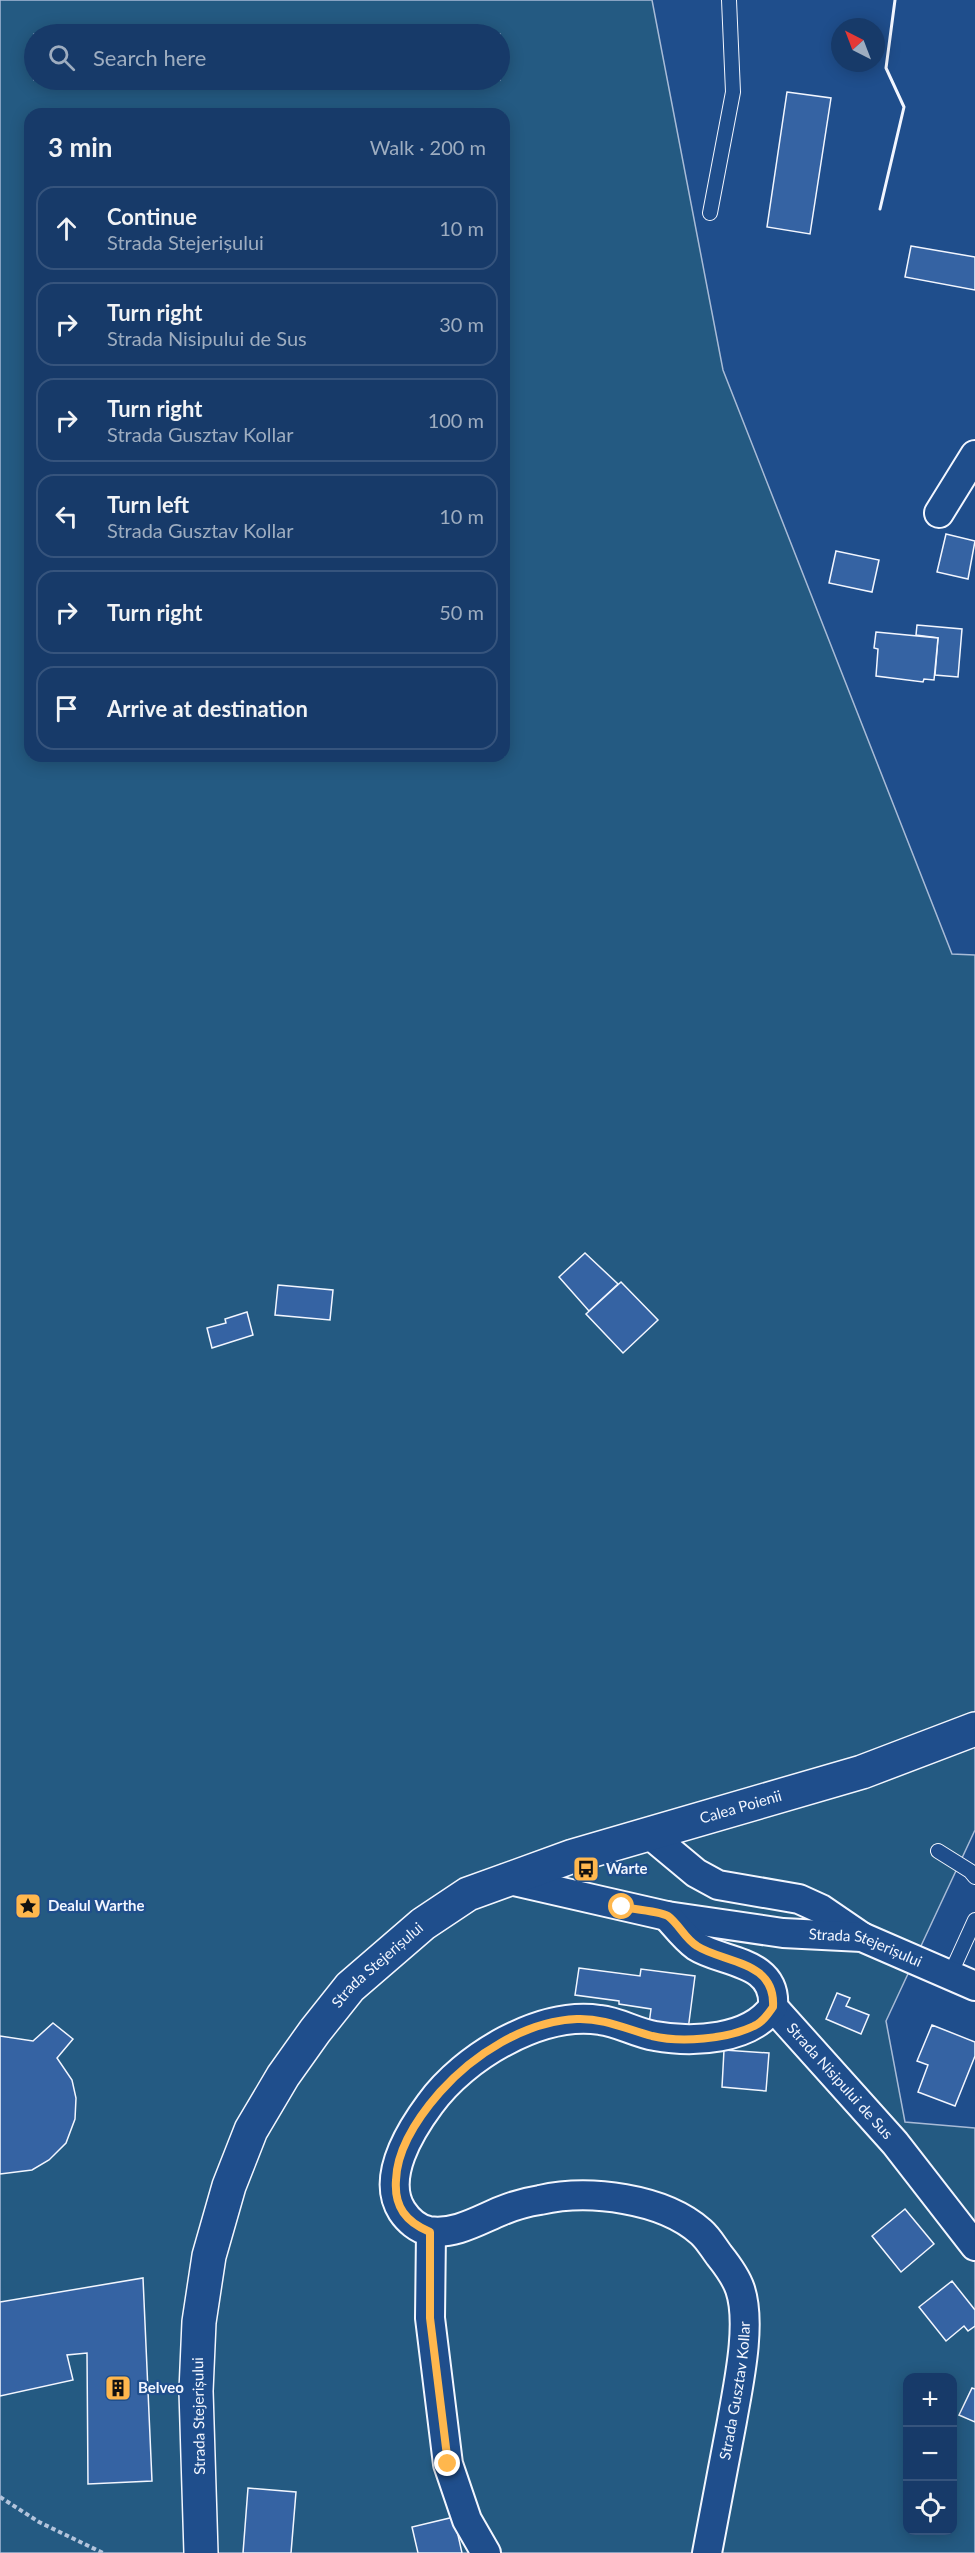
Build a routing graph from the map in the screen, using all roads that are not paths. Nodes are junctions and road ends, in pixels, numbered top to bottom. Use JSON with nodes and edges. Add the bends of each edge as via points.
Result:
{"nodes":[{"id":1,"x":729,"y":0,"type":"edge"},
{"id":2,"x":710,"y":213,"type":"dead end"},
{"id":3,"x":975,"y":455,"type":"edge"},
{"id":4,"x":939,"y":513,"type":"dead end"},
{"id":5,"x":975,"y":1729,"type":"edge"},
{"id":6,"x":648,"y":1833,"type":"junction"},
{"id":7,"x":938,"y":1851,"type":"dead end"},
{"id":8,"x":975,"y":1877,"type":"edge"},
{"id":9,"x":505,"y":1879,"type":"junction"},
{"id":10,"x":667,"y":1916,"type":"junction"},
{"id":11,"x":975,"y":1920,"type":"edge"},
{"id":12,"x":862,"y":1936,"type":"junction"},
{"id":13,"x":963,"y":1981,"type":"edge"},
{"id":14,"x":773,"y":2007,"type":"junction"},
{"id":15,"x":430,"y":2232,"type":"junction"},
{"id":16,"x":975,"y":2246,"type":"edge"},
{"id":17,"x":201,"y":2553,"type":"edge"},
{"id":18,"x":486,"y":2553,"type":"edge"},
{"id":19,"x":707,"y":2553,"type":"edge"}],
"edges":[{"from":1,"to":2,"type":"lane","via":[[732,92]]},
{"from":3,"to":4,"type":"street"},
{"from":5,"to":6,"type":"main road","name":"Calea Poienii","via":[[862,1772]]},
{"from":6,"to":9,"type":"main road","name":"Calea Poienii"},
{"from":6,"to":12,"type":"street","via":[[696,1873],[718,1885],[799,1899]]},
{"from":7,"to":8,"type":"lane"},
{"from":9,"to":10,"type":"street","name":"Strada Stejerișului"},
{"from":9,"to":17,"type":"main road","name":"Strada Stejerișului","via":[[468,1894],[423,1924],[350,1987],[283,2076],[251,2130],[208,2256],[199,2322],[196,2391]]},
{"from":10,"to":12,"type":"street","name":"Strada Stejerișului","via":[[783,1933]]},
{"from":10,"to":14,"type":"street","name":"Strada Nisipului de Sus","via":[[697,1947],[735,1959],[757,1972],[771,1989]]},
{"from":11,"to":13,"type":"lane"},
{"from":12,"to":13,"type":"street","name":"Strada Stejerișului"},
{"from":14,"to":15,"type":"street","via":[[755,2026],[702,2039],[653,2036],[600,2020],[575,2019],[543,2025],[484,2052],[430,2103],[401,2154],[396,2174],[398,2205],[417,2227]]},
{"from":14,"to":16,"type":"street","name":"Strada Nisipului de Sus","via":[[896,2143]]},
{"from":15,"to":18,"type":"street","via":[[430,2318],[448,2464],[467,2520]]},
{"from":15,"to":19,"type":"street","name":"Strada Gusztav Kollar","via":[[466,2227],[503,2210],[542,2199],[584,2196],[626,2199],[666,2210],[701,2232],[728,2265],[741,2290],[744,2319],[744,2354]]}]}
